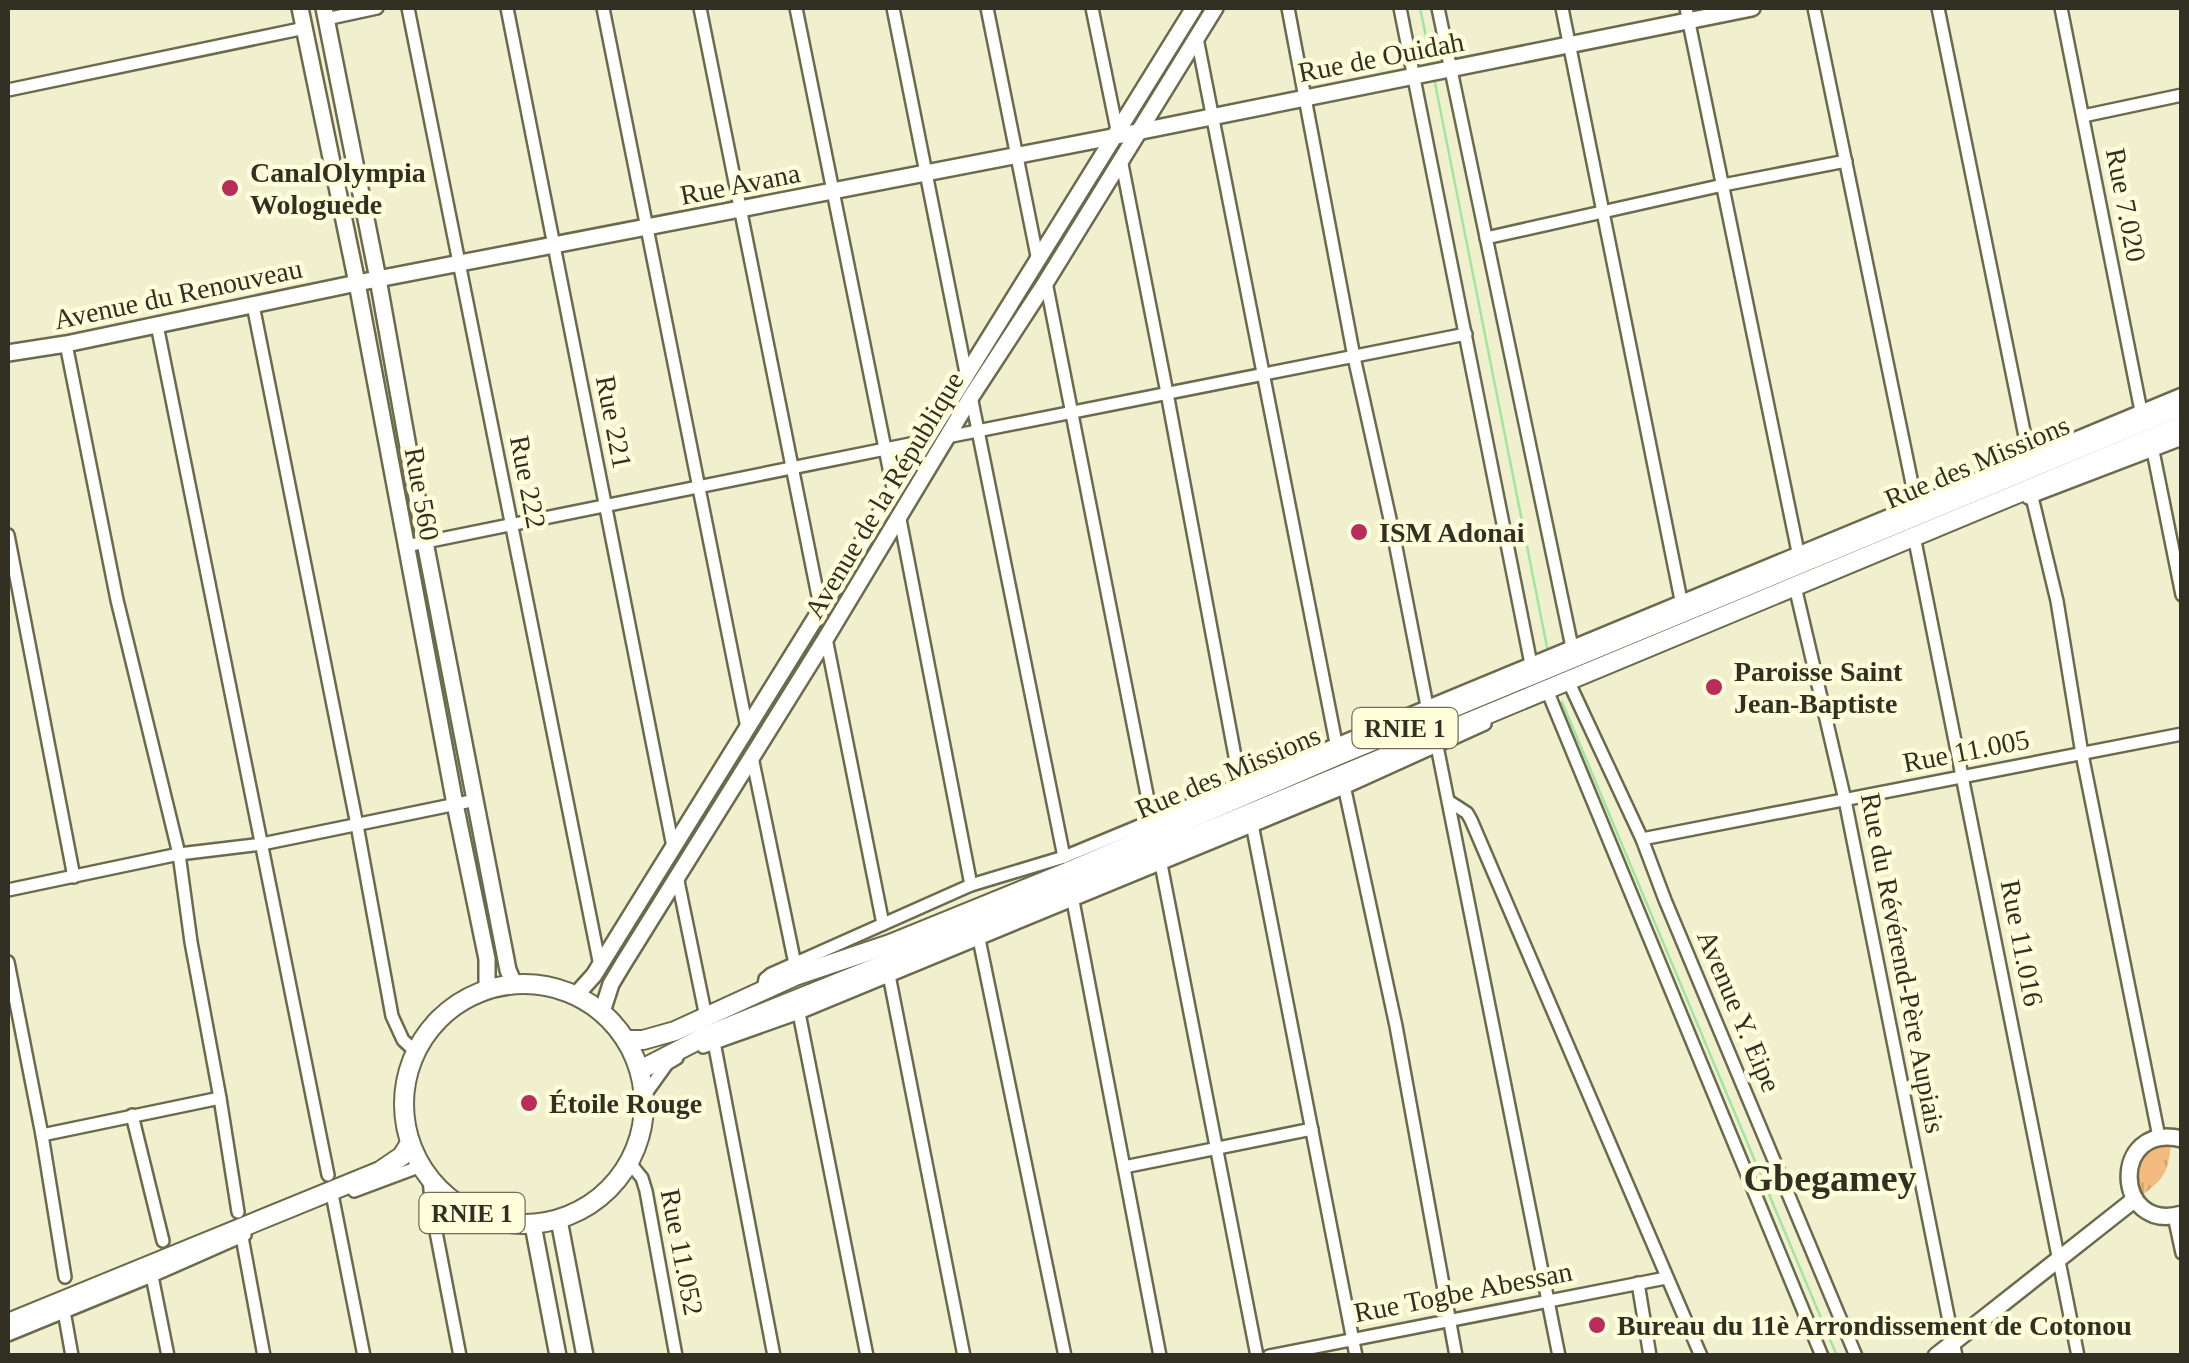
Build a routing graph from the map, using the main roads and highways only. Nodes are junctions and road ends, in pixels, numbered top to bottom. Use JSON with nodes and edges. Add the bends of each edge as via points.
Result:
{"nodes":[{"id":1,"x":300,"y":8,"type":"edge"},
{"id":2,"x":1216,"y":8,"type":"edge"},
{"id":3,"x":1752,"y":8,"type":"edge"},
{"id":4,"x":1190,"y":10,"type":"edge"},
{"id":5,"x":325,"y":13,"type":"edge"},
{"id":6,"x":1688,"y":14,"type":"edge"},
{"id":7,"x":1138,"y":132,"type":"junction"},
{"id":8,"x":1114,"y":134,"type":"junction"},
{"id":9,"x":378,"y":279,"type":"junction"},
{"id":10,"x":357,"y":283,"type":"junction"},
{"id":11,"x":8,"y":352,"type":"edge"},
{"id":12,"x":2182,"y":406,"type":"edge"},
{"id":13,"x":2182,"y":425,"type":"edge"},
{"id":14,"x":1340,"y":765,"type":"junction"},
{"id":15,"x":514,"y":984,"type":"junction"},
{"id":16,"x":487,"y":990,"type":"junction"},
{"id":17,"x":576,"y":995,"type":"junction"},
{"id":18,"x":602,"y":1012,"type":"junction"},
{"id":19,"x":626,"y":1040,"type":"junction"},
{"id":20,"x":640,"y":1070,"type":"junction"},
{"id":21,"x":2182,"y":1139,"type":"edge"},
{"id":22,"x":410,"y":1144,"type":"junction"},
{"id":23,"x":2135,"y":1200,"type":"junction"},
{"id":24,"x":2178,"y":1215,"type":"edge"},
{"id":25,"x":558,"y":1220,"type":"junction"},
{"id":26,"x":533,"y":1224,"type":"junction"},
{"id":27,"x":8,"y":1323,"type":"edge"},
{"id":28,"x":1955,"y":1349,"type":"edge"},
{"id":29,"x":558,"y":1356,"type":"edge"},
{"id":30,"x":585,"y":1356,"type":"edge"},
{"id":31,"x":1936,"y":1356,"type":"edge"}],
"edges":[{"from":1,"to":10,"type":"main road","name":"Rue 560"},
{"from":2,"to":7,"type":"main road","name":"Avenue de la République"},
{"from":3,"to":6,"type":"main road","name":"Rue de Ouidah"},
{"from":4,"to":8,"type":"main road","name":"Avenue de la République"},
{"from":5,"to":9,"type":"main road","name":"Rue 560"},
{"from":6,"to":7,"type":"main road","name":"Rue de Ouidah"},
{"from":7,"to":8,"type":"main road","name":"Rue de Ouidah"},
{"from":7,"to":18,"type":"main road","name":"Avenue de la République","via":[[611,984]]},
{"from":8,"to":9,"type":"main road","name":"Rue Avana"},
{"from":8,"to":17,"type":"main road","name":"Avenue de la République"},
{"from":9,"to":10,"type":"main road","name":"Avenue du Renouveau"},
{"from":9,"to":15,"type":"main road","name":"Rue 560"},
{"from":10,"to":11,"type":"main road","name":"Avenue du Renouveau"},
{"from":10,"to":16,"type":"main road","name":"Rue 560","via":[[487,960]]},
{"from":12,"to":14,"type":"highway","name":"Rue des Missions","number":"RNIE 1","via":[[1542,672]]},
{"from":13,"to":14,"type":"highway","name":"Rue des Missions","number":"RNIE 1"},
{"from":14,"to":19,"type":"highway","name":"Rue des Missions","number":"RNIE 1","via":[[795,976],[659,1036]]},
{"from":14,"to":20,"type":"highway","name":"Rue des Missions","number":"RNIE 1"},
{"from":15,"to":16,"type":"highway","number":"RNIE 1"},
{"from":15,"to":17,"type":"highway","number":"RNIE 1"},
{"from":16,"to":22,"type":"highway","number":"RNIE 1","via":[[445,1014],[416,1052],[404,1096]]},
{"from":17,"to":18,"type":"highway","number":"RNIE 1"},
{"from":18,"to":19,"type":"highway","number":"RNIE 1"},
{"from":19,"to":20,"type":"highway","number":"RNIE 1"},
{"from":20,"to":25,"type":"highway","number":"RNIE 1","via":[[641,1130],[629,1162],[600,1198]]},
{"from":21,"to":23,"type":"main road","via":[[2159,1138],[2140,1148],[2128,1179]]},
{"from":22,"to":26,"type":"highway","number":"RNIE 1","via":[[425,1173],[472,1213]]},
{"from":22,"to":27,"type":"highway","number":"RNIE 1","via":[[380,1171]]},
{"from":23,"to":24,"type":"main road","via":[[2154,1214]]},
{"from":23,"to":28,"type":"main road"},
{"from":25,"to":26,"type":"highway","number":"RNIE 1"},
{"from":25,"to":30,"type":"main road"},
{"from":26,"to":29,"type":"main road"},
{"from":28,"to":31,"type":"main road"}]}
